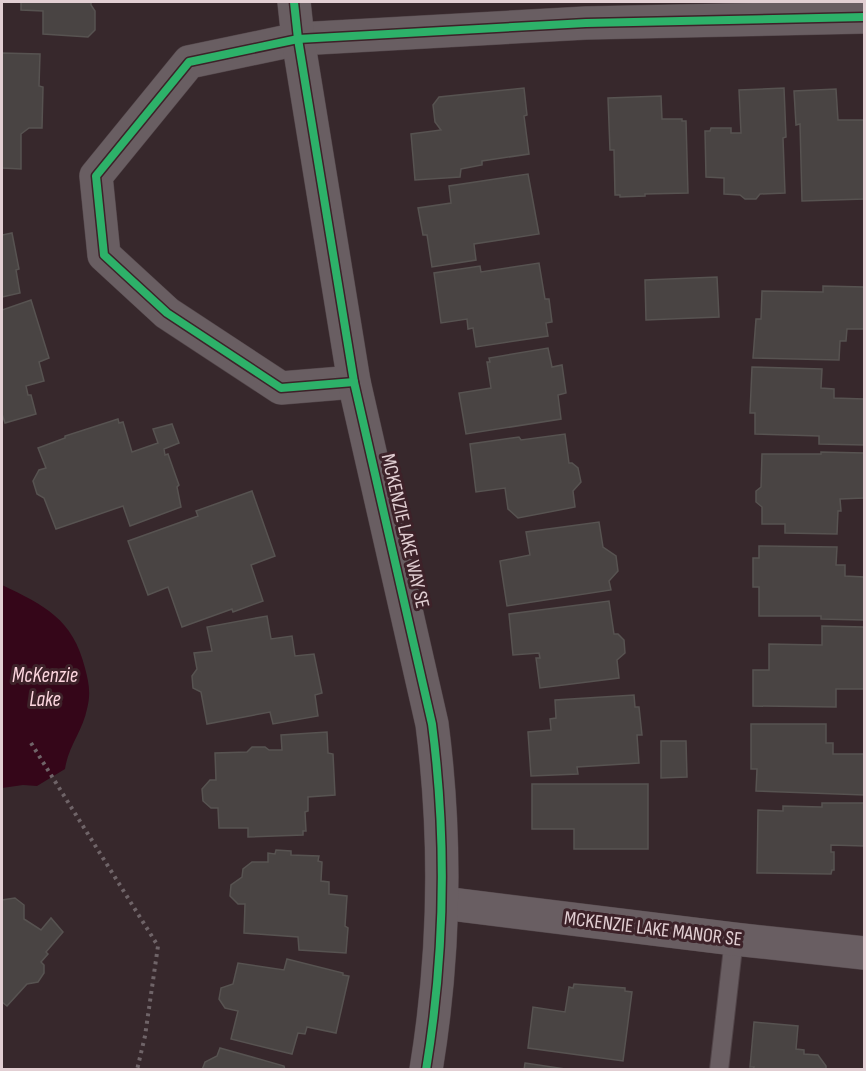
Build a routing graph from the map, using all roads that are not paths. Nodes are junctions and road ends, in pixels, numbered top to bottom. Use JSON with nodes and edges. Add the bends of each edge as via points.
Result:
{"nodes":[{"id":1,"x":294,"y":2,"type":"edge"},
{"id":2,"x":586,"y":12,"type":"edge"},
{"id":3,"x":864,"y":17,"type":"edge"},
{"id":4,"x":298,"y":39,"type":"junction"},
{"id":5,"x":354,"y":382,"type":"junction"},
{"id":6,"x":443,"y":903,"type":"junction"},
{"id":7,"x":734,"y":939,"type":"junction"},
{"id":8,"x":864,"y":953,"type":"edge"},
{"id":9,"x":426,"y":1070,"type":"edge"},
{"id":10,"x":719,"y":1070,"type":"edge"}],
"edges":[{"from":1,"to":4,"type":"street","name":"MCKENZIE LAKE WAY SE"},
{"from":2,"to":3,"type":"street"},
{"from":2,"to":4,"type":"street"},
{"from":4,"to":5,"type":"street","name":"MCKENZIE LAKE WAY SE"},
{"from":4,"to":5,"type":"street","via":[[189,62],[96,176],[105,255],[167,313],[281,388]]},
{"from":5,"to":6,"type":"street","name":"MCKENZIE LAKE WAY SE","via":[[432,724],[441,814]]},
{"from":6,"to":7,"type":"street","name":"MCKENZIE LAKE MANOR SE"},
{"from":6,"to":9,"type":"street","name":"MCKENZIE LAKE WAY SE","via":[[439,975]]},
{"from":7,"to":8,"type":"street","name":"MCKENZIE LAKE MANOR SE"},
{"from":7,"to":10,"type":"lane"}]}
